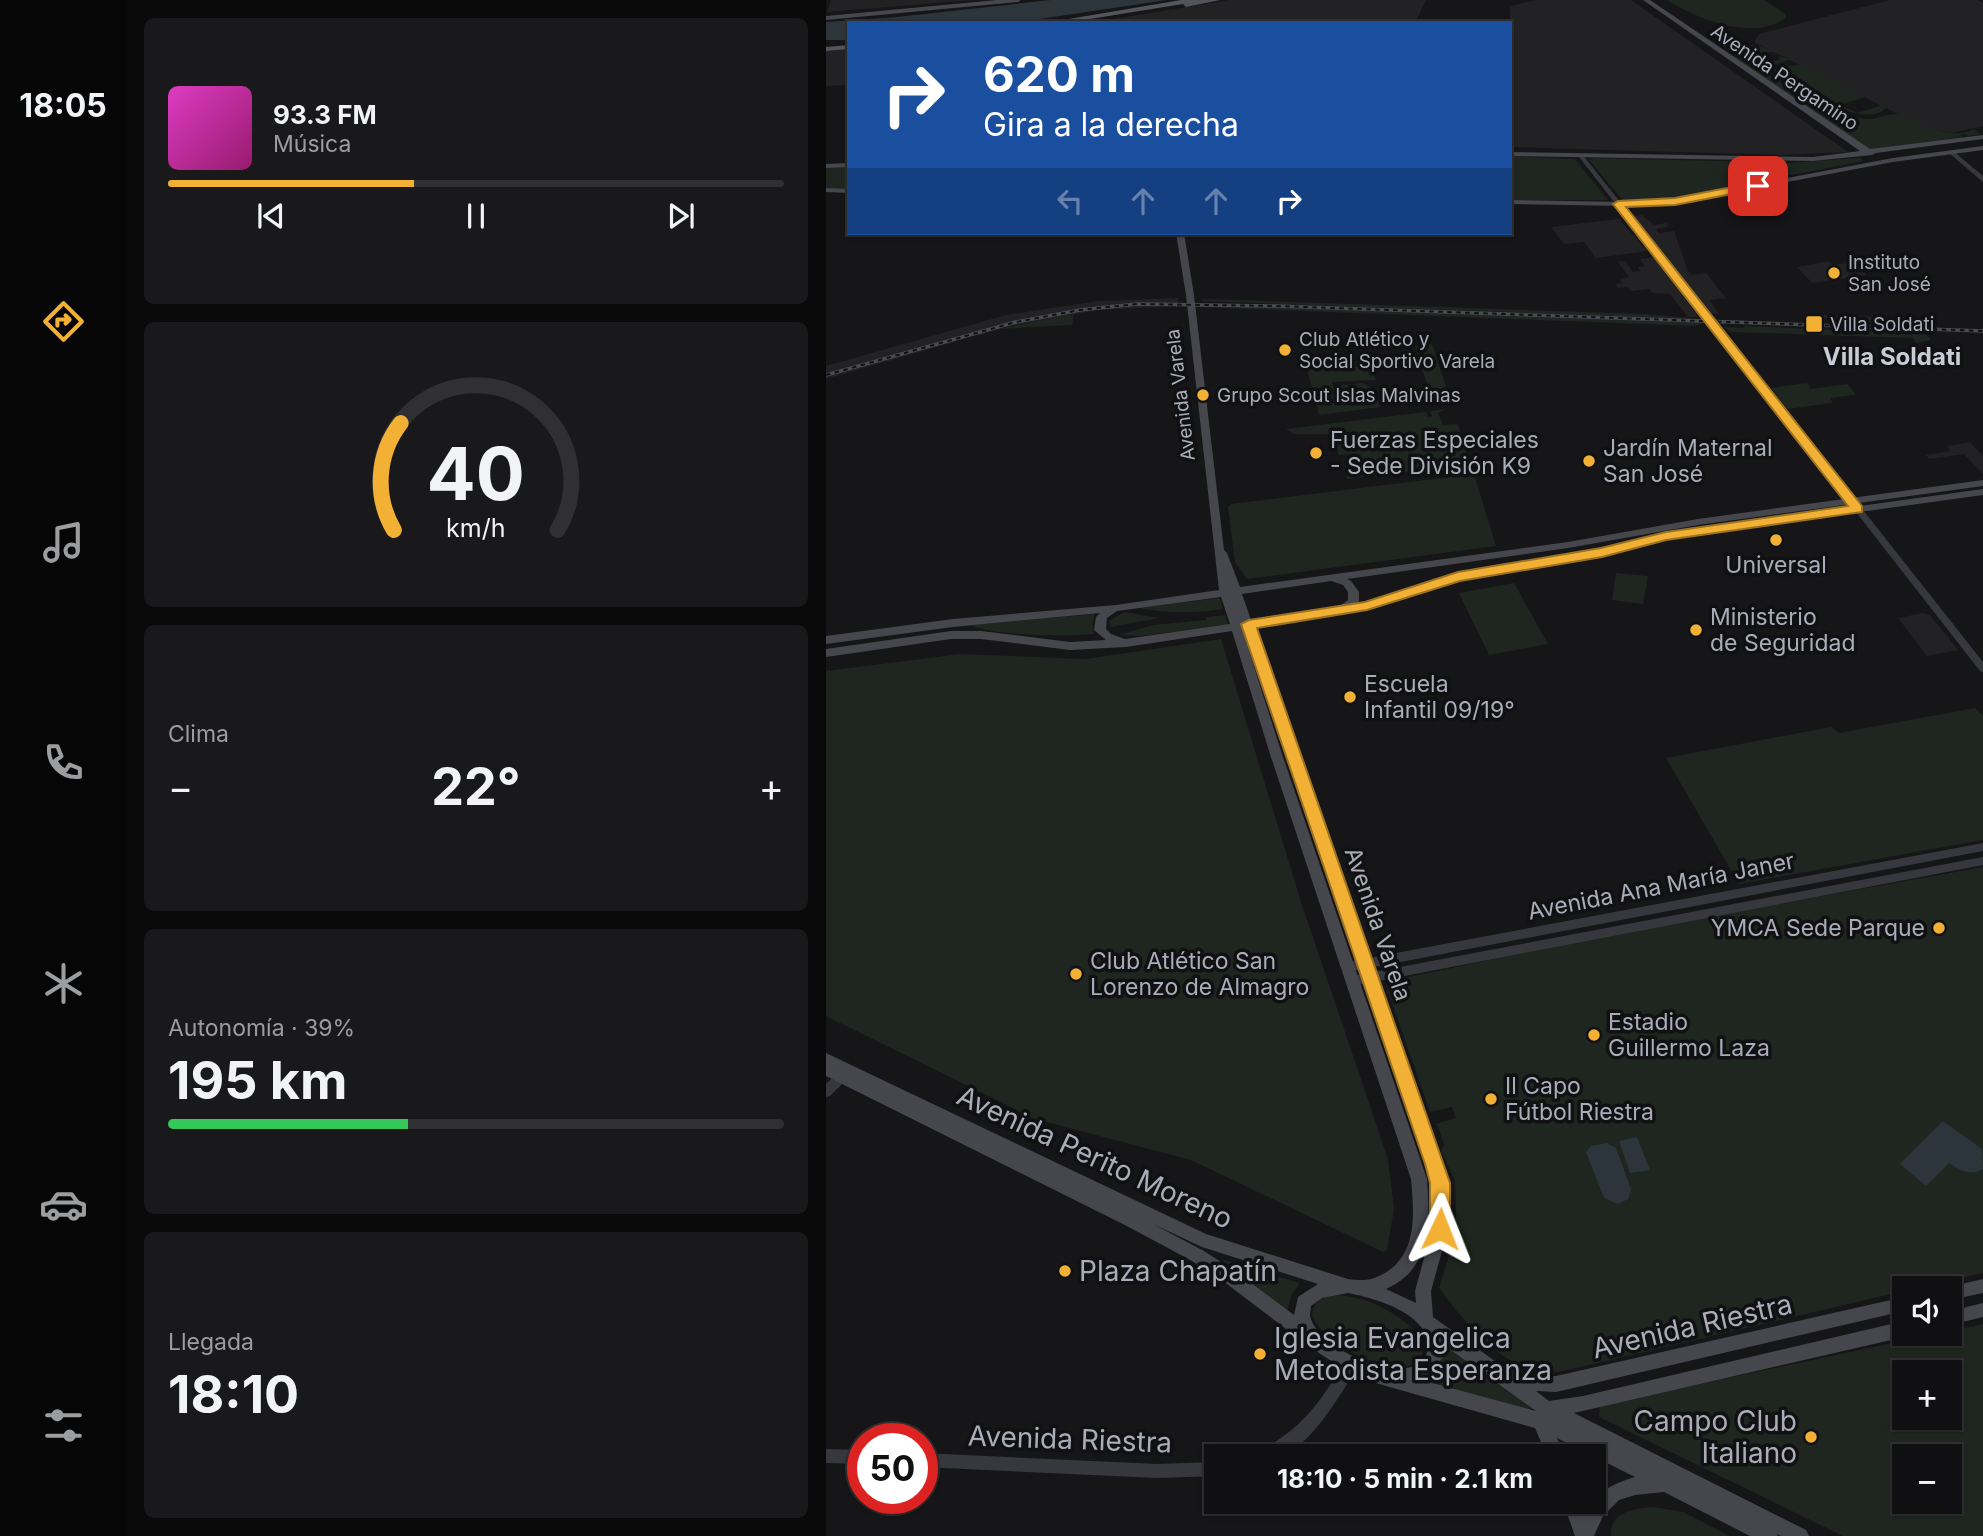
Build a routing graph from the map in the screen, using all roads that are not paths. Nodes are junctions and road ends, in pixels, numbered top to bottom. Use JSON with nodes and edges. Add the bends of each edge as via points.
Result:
{"nodes":[{"id":1,"x":995,"y":0,"type":"edge"},
{"id":2,"x":1018,"y":0,"type":"edge"},
{"id":3,"x":1195,"y":0,"type":"edge"},
{"id":4,"x":1216,"y":0,"type":"edge"},
{"id":5,"x":1637,"y":0,"type":"edge"},
{"id":6,"x":1646,"y":0,"type":"edge"},
{"id":7,"x":1158,"y":8,"type":"junction"},
{"id":8,"x":826,"y":16,"type":"edge"},
{"id":9,"x":1064,"y":21,"type":"edge"},
{"id":10,"x":1085,"y":21,"type":"edge"},
{"id":11,"x":847,"y":46,"type":"edge"},
{"id":12,"x":826,"y":47,"type":"edge"},
{"id":13,"x":1983,"y":137,"type":"edge"},
{"id":14,"x":1983,"y":148,"type":"edge"},
{"id":15,"x":1951,"y":152,"type":"junction"},
{"id":16,"x":1873,"y":153,"type":"junction"},
{"id":17,"x":1512,"y":154,"type":"edge"},
{"id":18,"x":1862,"y":155,"type":"junction"},
{"id":19,"x":1581,"y":156,"type":"junction"},
{"id":20,"x":1874,"y":163,"type":"joint"},
{"id":21,"x":847,"y":165,"type":"edge"},
{"id":22,"x":826,"y":166,"type":"edge"},
{"id":23,"x":1983,"y":180,"type":"edge"},
{"id":24,"x":826,"y":190,"type":"edge"},
{"id":25,"x":846,"y":190,"type":"edge"},
{"id":26,"x":1512,"y":202,"type":"edge"},
{"id":27,"x":1618,"y":204,"type":"junction"},
{"id":28,"x":1180,"y":235,"type":"edge"},
{"id":29,"x":1983,"y":483,"type":"edge"},
{"id":30,"x":1983,"y":492,"type":"edge"},
{"id":31,"x":1854,"y":505,"type":"junction"},
{"id":32,"x":1220,"y":551,"type":"joint"},
{"id":33,"x":1323,"y":579,"type":"junction"},
{"id":34,"x":1230,"y":591,"type":"junction"},
{"id":35,"x":1116,"y":608,"type":"junction"},
{"id":36,"x":1338,"y":611,"type":"junction"},
{"id":37,"x":1242,"y":625,"type":"junction"},
{"id":38,"x":826,"y":640,"type":"edge"},
{"id":39,"x":1126,"y":643,"type":"junction"},
{"id":40,"x":826,"y":653,"type":"edge"},
{"id":41,"x":1983,"y":669,"type":"edge"},
{"id":42,"x":1318,"y":825,"type":"junction"},
{"id":43,"x":1301,"y":829,"type":"junction"},
{"id":44,"x":1983,"y":847,"type":"edge"},
{"id":45,"x":1983,"y":861,"type":"edge"},
{"id":46,"x":1638,"y":911,"type":"junction"},
{"id":47,"x":1639,"y":925,"type":"junction"},
{"id":48,"x":1368,"y":970,"type":"junction"},
{"id":49,"x":1350,"y":974,"type":"junction"},
{"id":50,"x":826,"y":1059,"type":"edge"},
{"id":51,"x":838,"y":1072,"type":"edge"},
{"id":52,"x":826,"y":1092,"type":"edge"},
{"id":53,"x":1348,"y":1286,"type":"junction"},
{"id":54,"x":1983,"y":1286,"type":"edge"},
{"id":55,"x":1366,"y":1288,"type":"junction"},
{"id":56,"x":1962,"y":1290,"type":"edge"},
{"id":57,"x":1892,"y":1307,"type":"edge"},
{"id":58,"x":1983,"y":1310,"type":"edge"},
{"id":59,"x":1962,"y":1315,"type":"edge"},
{"id":60,"x":1428,"y":1322,"type":"junction"},
{"id":61,"x":1892,"y":1332,"type":"edge"},
{"id":62,"x":1748,"y":1340,"type":"junction"},
{"id":63,"x":1316,"y":1342,"type":"junction"},
{"id":64,"x":1757,"y":1364,"type":"junction"},
{"id":65,"x":1350,"y":1366,"type":"junction"},
{"id":66,"x":1493,"y":1369,"type":"junction"},
{"id":67,"x":1379,"y":1376,"type":"junction"},
{"id":68,"x":1583,"y":1404,"type":"junction"},
{"id":69,"x":1544,"y":1415,"type":"junction"},
{"id":70,"x":1583,"y":1427,"type":"junction"},
{"id":71,"x":1284,"y":1444,"type":"edge"},
{"id":72,"x":1552,"y":1444,"type":"edge"},
{"id":73,"x":826,"y":1456,"type":"edge"},
{"id":74,"x":847,"y":1457,"type":"edge"},
{"id":75,"x":938,"y":1461,"type":"edge"},
{"id":76,"x":1204,"y":1469,"type":"edge"},
{"id":77,"x":1668,"y":1484,"type":"junction"},
{"id":78,"x":1577,"y":1514,"type":"edge"},
{"id":79,"x":1585,"y":1536,"type":"edge"},
{"id":80,"x":1769,"y":1536,"type":"edge"},
{"id":81,"x":1800,"y":1536,"type":"edge"}],
"edges":[{"from":1,"to":8,"type":"main road"},
{"from":2,"to":8,"type":"main road"},
{"from":3,"to":7,"type":"main road"},
{"from":4,"to":7,"type":"main road"},
{"from":5,"to":18,"type":"main road","name":"Avenida Pergamino"},
{"from":6,"to":16,"type":"main road","name":"Avenida Pergamino"},
{"from":7,"to":9,"type":"main road"},
{"from":7,"to":10,"type":"main road"},
{"from":11,"to":12,"type":"main road"},
{"from":13,"to":16,"type":"main road"},
{"from":14,"to":15,"type":"main road"},
{"from":15,"to":20,"type":"main road"},
{"from":15,"to":23,"type":"street"},
{"from":16,"to":18,"type":"main road"},
{"from":17,"to":19,"type":"main road"},
{"from":18,"to":19,"type":"main road","via":[[1767,160]]},
{"from":19,"to":27,"type":"street"},
{"from":20,"to":27,"type":"main road","via":[[1675,201]]},
{"from":21,"to":22,"type":"main road"},
{"from":24,"to":25,"type":"main road"},
{"from":26,"to":27,"type":"main road"},
{"from":27,"to":31,"type":"street"},
{"from":28,"to":32,"type":"main road","name":"Avenida Varela"},
{"from":29,"to":31,"type":"main road"},
{"from":30,"to":31,"type":"main road"},
{"from":31,"to":33,"type":"main road","via":[[1698,522]]},
{"from":31,"to":36,"type":"main road","via":[[1458,577]]},
{"from":31,"to":41,"type":"street"},
{"from":32,"to":34,"type":"main road","name":"Avenida Varela","via":[[1226,559]]},
{"from":33,"to":34,"type":"main road"},
{"from":33,"to":36,"type":"main road","via":[[1340,580],[1354,592],[1353,601]]},
{"from":34,"to":35,"type":"main road"},
{"from":34,"to":37,"type":"main road","name":"Avenida Varela"},
{"from":35,"to":38,"type":"main road"},
{"from":35,"to":39,"type":"main road","via":[[1102,617],[1100,630]]},
{"from":36,"to":37,"type":"main road"},
{"from":37,"to":39,"type":"main road"},
{"from":37,"to":42,"type":"main road","name":"Avenida Varela"},
{"from":37,"to":43,"type":"main road","name":"Avenida Varela"},
{"from":39,"to":40,"type":"main road","via":[[1070,646],[951,635]]},
{"from":42,"to":43,"type":"main road"},
{"from":42,"to":48,"type":"main road","name":"Avenida Varela"},
{"from":43,"to":49,"type":"main road","name":"Avenida Varela"},
{"from":44,"to":46,"type":"street","name":"Avenida Ana María Janer"},
{"from":45,"to":47,"type":"street","name":"Avenida Ana María Janer"},
{"from":46,"to":47,"type":"street","via":[[1644,916]]},
{"from":46,"to":48,"type":"street","name":"Avenida Ana María Janer"},
{"from":47,"to":48,"type":"street","name":"Avenida Ana María Janer"},
{"from":48,"to":49,"type":"street","name":"Avenida Ana María Janer"},
{"from":48,"to":60,"type":"main road","name":"Avenida Varela","via":[[1440,1183],[1440,1229],[1423,1292]]},
{"from":49,"to":55,"type":"main road","name":"Avenida Varela","via":[[1419,1179],[1422,1213],[1411,1260],[1402,1273]]},
{"from":50,"to":51,"type":"main road","name":"Avenida Perito Moreno"},
{"from":51,"to":52,"type":"street"},
{"from":51,"to":53,"type":"main road","name":"Avenida Perito Moreno","via":[[1202,1240]]},
{"from":51,"to":63,"type":"main road","name":"Avenida Perito Moreno","via":[[1198,1256]]},
{"from":53,"to":55,"type":"main road"},
{"from":53,"to":63,"type":"main road","via":[[1319,1289],[1305,1298],[1302,1319]]},
{"from":54,"to":56,"type":"main road"},
{"from":55,"to":60,"type":"main road","via":[[1406,1305]]},
{"from":57,"to":62,"type":"main road","name":"Avenida Riestra"},
{"from":58,"to":59,"type":"main road"},
{"from":60,"to":66,"type":"main road"},
{"from":60,"to":67,"type":"main road","via":[[1436,1347],[1429,1366],[1408,1376]]},
{"from":61,"to":64,"type":"main road"},
{"from":62,"to":64,"type":"main road"},
{"from":62,"to":66,"type":"main road","name":"Avenida Riestra","via":[[1556,1384],[1530,1383]]},
{"from":63,"to":65,"type":"main road"},
{"from":64,"to":68,"type":"main road"},
{"from":65,"to":67,"type":"main road"},
{"from":65,"to":71,"type":"street","via":[[1330,1402],[1301,1434]]},
{"from":66,"to":69,"type":"main road"},
{"from":67,"to":69,"type":"main road"},
{"from":68,"to":69,"type":"main road"},
{"from":68,"to":70,"type":"main road","via":[[1577,1415]]},
{"from":69,"to":70,"type":"main road"},
{"from":69,"to":72,"type":"main road"},
{"from":69,"to":77,"type":"main road"},
{"from":70,"to":81,"type":"main road"},
{"from":73,"to":74,"type":"street"},
{"from":75,"to":76,"type":"street","name":"Avenida Riestra"},
{"from":77,"to":79,"type":"main road","via":[[1629,1486],[1612,1493],[1594,1513]]},
{"from":77,"to":80,"type":"main road"},
{"from":78,"to":79,"type":"main road"}]}
